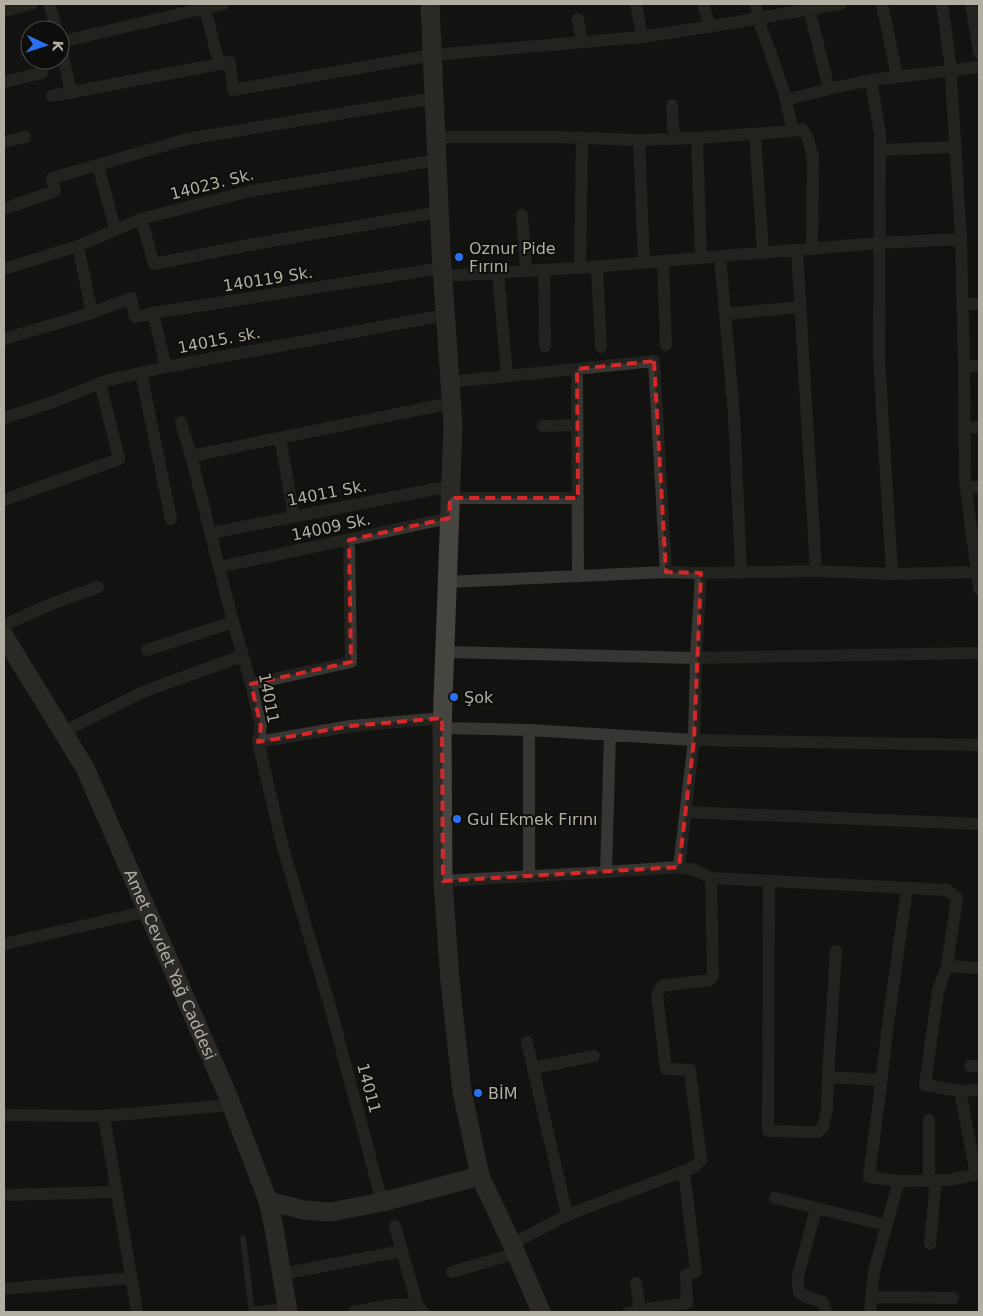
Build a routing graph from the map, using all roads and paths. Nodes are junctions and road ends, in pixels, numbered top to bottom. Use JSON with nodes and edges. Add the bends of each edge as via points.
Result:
{"nodes":[{"id":1,"x":32,"y":4,"type":"edge"},
{"id":2,"x":49,"y":4,"type":"edge"},
{"id":3,"x":222,"y":4,"type":"edge"},
{"id":4,"x":430,"y":4,"type":"edge"},
{"id":5,"x":636,"y":4,"type":"edge"},
{"id":6,"x":703,"y":4,"type":"edge"},
{"id":7,"x":756,"y":4,"type":"edge"},
{"id":8,"x":841,"y":4,"type":"edge"},
{"id":9,"x":882,"y":4,"type":"edge"},
{"id":10,"x":942,"y":4,"type":"edge"},
{"id":11,"x":971,"y":4,"type":"edge"},
{"id":12,"x":205,"y":6,"type":"edge"},
{"id":13,"x":808,"y":7,"type":"edge"},
{"id":14,"x":4,"y":11,"type":"edge"},
{"id":15,"x":578,"y":18,"type":"dead end"},
{"id":16,"x":758,"y":18,"type":"junction"},
{"id":17,"x":54,"y":20,"type":"edge"},
{"id":18,"x":977,"y":21,"type":"edge"},
{"id":19,"x":710,"y":27,"type":"junction"},
{"id":20,"x":642,"y":38,"type":"junction"},
{"id":21,"x":582,"y":42,"type":"junction"},
{"id":22,"x":979,"y":53,"type":"edge"},
{"id":23,"x":432,"y":55,"type":"junction"},
{"id":24,"x":219,"y":64,"type":"junction"},
{"id":25,"x":979,"y":67,"type":"edge"},
{"id":26,"x":951,"y":70,"type":"junction"},
{"id":27,"x":42,"y":73,"type":"dead end"},
{"id":28,"x":897,"y":76,"type":"junction"},
{"id":29,"x":871,"y":80,"type":"junction"},
{"id":30,"x":4,"y":82,"type":"edge"},
{"id":31,"x":829,"y":88,"type":"junction"},
{"id":32,"x":71,"y":93,"type":"junction"},
{"id":33,"x":52,"y":96,"type":"dead end"},
{"id":34,"x":434,"y":98,"type":"junction"},
{"id":35,"x":786,"y":100,"type":"junction"},
{"id":36,"x":672,"y":105,"type":"dead end"},
{"id":37,"x":793,"y":131,"type":"junction"},
{"id":38,"x":755,"y":134,"type":"junction"},
{"id":39,"x":24,"y":137,"type":"dead end"},
{"id":40,"x":436,"y":137,"type":"junction"},
{"id":41,"x":582,"y":137,"type":"junction"},
{"id":42,"x":697,"y":138,"type":"junction"},
{"id":43,"x":674,"y":139,"type":"junction"},
{"id":44,"x":639,"y":140,"type":"junction"},
{"id":45,"x":4,"y":142,"type":"edge"},
{"id":46,"x":955,"y":147,"type":"junction"},
{"id":47,"x":880,"y":150,"type":"junction"},
{"id":48,"x":436,"y":160,"type":"junction"},
{"id":49,"x":98,"y":165,"type":"junction"},
{"id":50,"x":4,"y":209,"type":"edge"},
{"id":51,"x":439,"y":212,"type":"junction"},
{"id":52,"x":522,"y":215,"type":"dead end"},
{"id":53,"x":141,"y":218,"type":"junction"},
{"id":54,"x":115,"y":229,"type":"junction"},
{"id":55,"x":961,"y":239,"type":"junction"},
{"id":56,"x":880,"y":243,"type":"junction"},
{"id":57,"x":78,"y":246,"type":"junction"},
{"id":58,"x":812,"y":249,"type":"junction"},
{"id":59,"x":797,"y":250,"type":"junction"},
{"id":60,"x":763,"y":253,"type":"junction"},
{"id":61,"x":720,"y":256,"type":"junction"},
{"id":62,"x":701,"y":258,"type":"junction"},
{"id":63,"x":663,"y":261,"type":"junction"},
{"id":64,"x":644,"y":263,"type":"junction"},
{"id":65,"x":597,"y":267,"type":"junction"},
{"id":66,"x":580,"y":268,"type":"junction"},
{"id":67,"x":4,"y":269,"type":"edge"},
{"id":68,"x":544,"y":270,"type":"junction"},
{"id":69,"x":526,"y":271,"type":"junction"},
{"id":70,"x":442,"y":272,"type":"junction"},
{"id":71,"x":498,"y":273,"type":"junction"},
{"id":72,"x":963,"y":304,"type":"junction"},
{"id":73,"x":979,"y":304,"type":"edge"},
{"id":74,"x":800,"y":307,"type":"junction"},
{"id":75,"x":92,"y":312,"type":"junction"},
{"id":76,"x":153,"y":314,"type":"junction"},
{"id":77,"x":725,"y":314,"type":"junction"},
{"id":78,"x":445,"y":315,"type":"junction"},
{"id":79,"x":4,"y":339,"type":"edge"},
{"id":80,"x":666,"y":345,"type":"dead end"},
{"id":81,"x":545,"y":346,"type":"dead end"},
{"id":82,"x":601,"y":347,"type":"dead end"},
{"id":83,"x":964,"y":366,"type":"junction"},
{"id":84,"x":979,"y":366,"type":"edge"},
{"id":85,"x":166,"y":367,"type":"junction"},
{"id":86,"x":577,"y":369,"type":"junction"},
{"id":87,"x":141,"y":373,"type":"junction"},
{"id":88,"x":507,"y":376,"type":"junction"},
{"id":89,"x":450,"y":382,"type":"junction"},
{"id":90,"x":100,"y":383,"type":"junction"},
{"id":91,"x":451,"y":403,"type":"junction"},
{"id":92,"x":4,"y":418,"type":"edge"},
{"id":93,"x":181,"y":422,"type":"dead end"},
{"id":94,"x":577,"y":425,"type":"junction"},
{"id":95,"x":543,"y":426,"type":"dead end"},
{"id":96,"x":979,"y":427,"type":"edge"},
{"id":97,"x":965,"y":428,"type":"junction"},
{"id":98,"x":280,"y":438,"type":"junction"},
{"id":99,"x":191,"y":456,"type":"junction"},
{"id":100,"x":973,"y":487,"type":"edge"},
{"id":101,"x":450,"y":492,"type":"junction"},
{"id":102,"x":578,"y":498,"type":"junction"},
{"id":103,"x":4,"y":500,"type":"edge"},
{"id":104,"x":294,"y":516,"type":"junction"},
{"id":105,"x":449,"y":518,"type":"junction"},
{"id":106,"x":171,"y":519,"type":"dead end"},
{"id":107,"x":211,"y":533,"type":"junction"},
{"id":108,"x":349,"y":540,"type":"junction"},
{"id":109,"x":219,"y":568,"type":"junction"},
{"id":110,"x":816,"y":571,"type":"junction"},
{"id":111,"x":666,"y":572,"type":"junction"},
{"id":112,"x":978,"y":572,"type":"edge"},
{"id":113,"x":702,"y":573,"type":"junction"},
{"id":114,"x":741,"y":573,"type":"junction"},
{"id":115,"x":892,"y":574,"type":"junction"},
{"id":116,"x":578,"y":576,"type":"junction"},
{"id":117,"x":447,"y":582,"type":"junction"},
{"id":118,"x":98,"y":587,"type":"dead end"},
{"id":119,"x":979,"y":588,"type":"edge"},
{"id":120,"x":233,"y":622,"type":"junction"},
{"id":121,"x":4,"y":625,"type":"edge"},
{"id":122,"x":4,"y":636,"type":"edge"},
{"id":123,"x":148,"y":650,"type":"dead end"},
{"id":124,"x":444,"y":652,"type":"junction"},
{"id":125,"x":979,"y":653,"type":"edge"},
{"id":126,"x":242,"y":656,"type":"junction"},
{"id":127,"x":696,"y":658,"type":"junction"},
{"id":128,"x":251,"y":684,"type":"junction"},
{"id":129,"x":442,"y":723,"type":"junction"},
{"id":130,"x":529,"y":730,"type":"junction"},
{"id":131,"x":64,"y":732,"type":"junction"},
{"id":132,"x":610,"y":735,"type":"junction"},
{"id":133,"x":694,"y":740,"type":"junction"},
{"id":134,"x":258,"y":742,"type":"junction"},
{"id":135,"x":979,"y":745,"type":"edge"},
{"id":136,"x":686,"y":812,"type":"junction"},
{"id":137,"x":979,"y":824,"type":"edge"},
{"id":138,"x":679,"y":867,"type":"junction"},
{"id":139,"x":606,"y":872,"type":"junction"},
{"id":140,"x":530,"y":876,"type":"junction"},
{"id":141,"x":711,"y":878,"type":"junction"},
{"id":142,"x":443,"y":881,"type":"junction"},
{"id":143,"x":769,"y":882,"type":"junction"},
{"id":144,"x":907,"y":888,"type":"junction"},
{"id":145,"x":148,"y":911,"type":"junction"},
{"id":146,"x":4,"y":944,"type":"edge"},
{"id":147,"x":836,"y":951,"type":"dead end"},
{"id":148,"x":947,"y":966,"type":"junction"},
{"id":149,"x":979,"y":968,"type":"edge"},
{"id":150,"x":527,"y":1042,"type":"dead end"},
{"id":151,"x":594,"y":1056,"type":"dead end"},
{"id":152,"x":533,"y":1068,"type":"junction"},
{"id":153,"x":828,"y":1076,"type":"junction"},
{"id":154,"x":881,"y":1080,"type":"junction"},
{"id":155,"x":979,"y":1090,"type":"edge"},
{"id":156,"x":960,"y":1091,"type":"junction"},
{"id":157,"x":231,"y":1105,"type":"junction"},
{"id":158,"x":4,"y":1115,"type":"edge"},
{"id":159,"x":104,"y":1116,"type":"junction"},
{"id":160,"x":929,"y":1120,"type":"dead end"},
{"id":161,"x":684,"y":1171,"type":"junction"},
{"id":162,"x":978,"y":1174,"type":"edge"},
{"id":163,"x":480,"y":1176,"type":"junction"},
{"id":164,"x":932,"y":1180,"type":"junction"},
{"id":165,"x":899,"y":1181,"type":"junction"},
{"id":166,"x":117,"y":1192,"type":"junction"},
{"id":167,"x":4,"y":1196,"type":"edge"},
{"id":168,"x":775,"y":1198,"type":"dead end"},
{"id":169,"x":268,"y":1202,"type":"junction"},
{"id":170,"x":382,"y":1202,"type":"junction"},
{"id":171,"x":816,"y":1208,"type":"junction"},
{"id":172,"x":567,"y":1215,"type":"junction"},
{"id":173,"x":886,"y":1225,"type":"junction"},
{"id":174,"x":395,"y":1226,"type":"dead end"},
{"id":175,"x":243,"y":1238,"type":"dead end"},
{"id":176,"x":930,"y":1244,"type":"dead end"},
{"id":177,"x":514,"y":1249,"type":"junction"},
{"id":178,"x":402,"y":1251,"type":"junction"},
{"id":179,"x":452,"y":1272,"type":"dead end"},
{"id":180,"x":282,"y":1274,"type":"junction"},
{"id":181,"x":131,"y":1278,"type":"junction"},
{"id":182,"x":636,"y":1283,"type":"dead end"},
{"id":183,"x":4,"y":1289,"type":"edge"},
{"id":184,"x":871,"y":1297,"type":"junction"},
{"id":185,"x":952,"y":1298,"type":"dead end"},
{"id":186,"x":420,"y":1308,"type":"edge"},
{"id":187,"x":287,"y":1310,"type":"edge"},
{"id":188,"x":634,"y":1311,"type":"edge"},
{"id":189,"x":137,"y":1312,"type":"edge"},
{"id":190,"x":254,"y":1312,"type":"edge"},
{"id":191,"x":354,"y":1312,"type":"edge"},
{"id":192,"x":541,"y":1312,"type":"edge"},
{"id":193,"x":826,"y":1312,"type":"edge"},
{"id":194,"x":870,"y":1312,"type":"edge"}],
"edges":[{"from":1,"to":14,"type":"street"},
{"from":2,"to":17,"type":"street"},
{"from":3,"to":12,"type":"street"},
{"from":4,"to":23,"type":"main road"},
{"from":5,"to":20,"type":"street"},
{"from":6,"to":19,"type":"street"},
{"from":7,"to":16,"type":"street"},
{"from":8,"to":13,"type":"street"},
{"from":9,"to":28,"type":"street"},
{"from":10,"to":26,"type":"street"},
{"from":11,"to":18,"type":"street"},
{"from":12,"to":24,"type":"street"},
{"from":12,"to":32,"type":"street","via":[[60,42]]},
{"from":13,"to":16,"type":"street"},
{"from":13,"to":31,"type":"street"},
{"from":15,"to":21,"type":"street"},
{"from":16,"to":19,"type":"street"},
{"from":16,"to":35,"type":"street"},
{"from":18,"to":22,"type":"street"},
{"from":19,"to":20,"type":"street"},
{"from":20,"to":21,"type":"street"},
{"from":21,"to":23,"type":"street"},
{"from":23,"to":24,"type":"street","via":[[233,90],[230,62]]},
{"from":23,"to":34,"type":"main road"},
{"from":24,"to":32,"type":"street"},
{"from":25,"to":26,"type":"street"},
{"from":26,"to":28,"type":"street"},
{"from":26,"to":46,"type":"street"},
{"from":27,"to":30,"type":"street"},
{"from":28,"to":29,"type":"street"},
{"from":29,"to":31,"type":"street"},
{"from":29,"to":47,"type":"street"},
{"from":31,"to":35,"type":"street"},
{"from":32,"to":33,"type":"street"},
{"from":34,"to":40,"type":"main road"},
{"from":34,"to":49,"type":"street","via":[[187,139]]},
{"from":35,"to":37,"type":"street"},
{"from":36,"to":43,"type":"street"},
{"from":37,"to":38,"type":"street"},
{"from":37,"to":58,"type":"street","via":[[802,129],[813,158]]},
{"from":38,"to":42,"type":"street"},
{"from":38,"to":60,"type":"street"},
{"from":39,"to":45,"type":"street"},
{"from":40,"to":41,"type":"street"},
{"from":40,"to":48,"type":"main road"},
{"from":41,"to":44,"type":"street"},
{"from":41,"to":66,"type":"street"},
{"from":42,"to":43,"type":"street"},
{"from":42,"to":62,"type":"street"},
{"from":43,"to":44,"type":"street"},
{"from":44,"to":64,"type":"street"},
{"from":46,"to":47,"type":"street"},
{"from":46,"to":55,"type":"street"},
{"from":47,"to":56,"type":"street"},
{"from":48,"to":51,"type":"main road"},
{"from":48,"to":53,"type":"street","name":"14023. Sk.","via":[[250,191]]},
{"from":49,"to":50,"type":"street","via":[[52,178],[55,191]]},
{"from":49,"to":54,"type":"street"},
{"from":51,"to":53,"type":"street","via":[[154,264]]},
{"from":51,"to":70,"type":"main road"},
{"from":52,"to":69,"type":"street"},
{"from":53,"to":54,"type":"street","name":"14023. Sk."},
{"from":54,"to":57,"type":"street","name":"14023. Sk."},
{"from":55,"to":56,"type":"street","name":"140119 Sk."},
{"from":55,"to":72,"type":"street"},
{"from":56,"to":58,"type":"street","name":"140119 Sk."},
{"from":56,"to":115,"type":"street","via":[[879,358]]},
{"from":57,"to":67,"type":"street","name":"14023. Sk."},
{"from":57,"to":75,"type":"street"},
{"from":58,"to":59,"type":"street","name":"140119 Sk."},
{"from":59,"to":60,"type":"street","name":"140119 Sk."},
{"from":59,"to":74,"type":"street"},
{"from":60,"to":61,"type":"street","name":"140119 Sk."},
{"from":61,"to":62,"type":"street","name":"140119 Sk."},
{"from":61,"to":77,"type":"street"},
{"from":62,"to":63,"type":"street","name":"140119 Sk."},
{"from":63,"to":64,"type":"street","name":"140119 Sk."},
{"from":63,"to":80,"type":"street"},
{"from":64,"to":65,"type":"street","name":"140119 Sk."},
{"from":65,"to":66,"type":"street","name":"140119 Sk."},
{"from":65,"to":82,"type":"street"},
{"from":66,"to":68,"type":"street","name":"140119 Sk."},
{"from":68,"to":69,"type":"street","name":"140119 Sk."},
{"from":68,"to":81,"type":"street"},
{"from":69,"to":71,"type":"street","name":"140119 Sk."},
{"from":70,"to":71,"type":"street","name":"140119 Sk."},
{"from":70,"to":76,"type":"street","name":"140119 Sk."},
{"from":70,"to":78,"type":"main road"},
{"from":71,"to":88,"type":"street"},
{"from":72,"to":73,"type":"street"},
{"from":72,"to":83,"type":"street"},
{"from":74,"to":77,"type":"street"},
{"from":74,"to":110,"type":"street"},
{"from":75,"to":76,"type":"street","via":[[131,298],[136,317]]},
{"from":75,"to":79,"type":"street"},
{"from":76,"to":85,"type":"street"},
{"from":77,"to":114,"type":"street","via":[[734,415]]},
{"from":78,"to":85,"type":"street","name":"14015. sk."},
{"from":78,"to":89,"type":"main road"},
{"from":83,"to":84,"type":"street"},
{"from":83,"to":97,"type":"street"},
{"from":85,"to":87,"type":"street","name":"14015. sk."},
{"from":86,"to":88,"type":"street"},
{"from":86,"to":94,"type":"street"},
{"from":86,"to":111,"type":"street","via":[[654,361]]},
{"from":87,"to":90,"type":"street","name":"14015. sk."},
{"from":87,"to":106,"type":"street"},
{"from":88,"to":89,"type":"street"},
{"from":89,"to":91,"type":"main road"},
{"from":90,"to":92,"type":"street","name":"14015. sk."},
{"from":90,"to":103,"type":"street","via":[[119,459]]},
{"from":91,"to":98,"type":"street"},
{"from":91,"to":101,"type":"main road"},
{"from":93,"to":99,"type":"street","name":"14011"},
{"from":94,"to":95,"type":"street"},
{"from":94,"to":102,"type":"street"},
{"from":96,"to":97,"type":"street"},
{"from":97,"to":100,"type":"street","via":[[965,480]]},
{"from":98,"to":99,"type":"street"},
{"from":98,"to":104,"type":"street"},
{"from":99,"to":107,"type":"street","name":"14011"},
{"from":100,"to":112,"type":"street"},
{"from":101,"to":102,"type":"street","name":"14011 Sk."},
{"from":101,"to":104,"type":"street","name":"14011 Sk."},
{"from":101,"to":105,"type":"main road"},
{"from":102,"to":116,"type":"street"},
{"from":104,"to":107,"type":"street","name":"14011 Sk."},
{"from":105,"to":108,"type":"street","name":"14009 Sk."},
{"from":105,"to":117,"type":"main road"},
{"from":107,"to":109,"type":"street","name":"14011"},
{"from":108,"to":109,"type":"street","name":"14009 Sk."},
{"from":108,"to":128,"type":"street","via":[[351,662]]},
{"from":109,"to":120,"type":"street","name":"14011"},
{"from":110,"to":114,"type":"street"},
{"from":110,"to":115,"type":"street"},
{"from":111,"to":113,"type":"street"},
{"from":111,"to":116,"type":"street"},
{"from":112,"to":115,"type":"street"},
{"from":112,"to":119,"type":"street"},
{"from":113,"to":114,"type":"street"},
{"from":113,"to":127,"type":"street"},
{"from":116,"to":117,"type":"street"},
{"from":117,"to":124,"type":"main road"},
{"from":118,"to":121,"type":"street"},
{"from":120,"to":123,"type":"street"},
{"from":120,"to":126,"type":"street","name":"14011"},
{"from":122,"to":131,"type":"main road","name":"Amet Cevdet Yağ Caddesi"},
{"from":124,"to":127,"type":"street"},
{"from":124,"to":129,"type":"main road"},
{"from":125,"to":127,"type":"street"},
{"from":126,"to":128,"type":"street","name":"14011"},
{"from":126,"to":131,"type":"street","via":[[145,691]]},
{"from":127,"to":133,"type":"street"},
{"from":128,"to":134,"type":"street","name":"14011","via":[[261,727]]},
{"from":129,"to":130,"type":"street"},
{"from":129,"to":134,"type":"street","via":[[351,726]]},
{"from":129,"to":142,"type":"main road"},
{"from":130,"to":132,"type":"street"},
{"from":130,"to":140,"type":"street"},
{"from":131,"to":145,"type":"main road","name":"Amet Cevdet Yağ Caddesi","via":[[86,768]]},
{"from":132,"to":133,"type":"street"},
{"from":132,"to":139,"type":"street"},
{"from":133,"to":135,"type":"street"},
{"from":133,"to":136,"type":"street"},
{"from":134,"to":170,"type":"street","name":"14011","via":[[283,848],[331,1010]]},
{"from":136,"to":137,"type":"street"},
{"from":136,"to":138,"type":"street"},
{"from":138,"to":139,"type":"street"},
{"from":138,"to":141,"type":"street"},
{"from":139,"to":140,"type":"street"},
{"from":140,"to":142,"type":"street"},
{"from":141,"to":143,"type":"street"},
{"from":141,"to":161,"type":"street","via":[[713,976],[710,980],[662,986],[657,995],[666,1069],[690,1070],[701,1160]]},
{"from":142,"to":163,"type":"main road","via":[[462,1091]]},
{"from":143,"to":144,"type":"street"},
{"from":143,"to":153,"type":"street","via":[[768,1131],[818,1132],[824,1127]]},
{"from":144,"to":148,"type":"street","via":[[947,890],[957,898]]},
{"from":144,"to":154,"type":"street"},
{"from":145,"to":146,"type":"street"},
{"from":145,"to":157,"type":"main road","name":"Amet Cevdet Yağ Caddesi"},
{"from":147,"to":153,"type":"street"},
{"from":148,"to":149,"type":"street"},
{"from":148,"to":156,"type":"street","via":[[938,991],[925,1085]]},
{"from":150,"to":152,"type":"street"},
{"from":151,"to":152,"type":"street"},
{"from":152,"to":172,"type":"street"},
{"from":153,"to":154,"type":"street"},
{"from":154,"to":165,"type":"street","via":[[869,1177]]},
{"from":155,"to":156,"type":"street"},
{"from":156,"to":162,"type":"street"},
{"from":157,"to":159,"type":"street"},
{"from":157,"to":169,"type":"main road","name":"Amet Cevdet Yağ Caddesi"},
{"from":158,"to":159,"type":"street"},
{"from":159,"to":166,"type":"street"},
{"from":160,"to":164,"type":"street"},
{"from":161,"to":172,"type":"street"},
{"from":161,"to":188,"type":"street","via":[[696,1271],[686,1275],[687,1303]]},
{"from":162,"to":164,"type":"street"},
{"from":163,"to":170,"type":"main road"},
{"from":163,"to":177,"type":"main road"},
{"from":164,"to":165,"type":"street"},
{"from":164,"to":176,"type":"street"},
{"from":165,"to":173,"type":"street"},
{"from":166,"to":167,"type":"street"},
{"from":166,"to":181,"type":"street"},
{"from":168,"to":171,"type":"street"},
{"from":169,"to":170,"type":"main road","via":[[331,1212]]},
{"from":169,"to":180,"type":"main road","name":"Amet Cevdet Yağ Caddesi"},
{"from":171,"to":173,"type":"street"},
{"from":171,"to":193,"type":"street","via":[[798,1284],[799,1292],[823,1302]]},
{"from":172,"to":177,"type":"street"},
{"from":173,"to":184,"type":"street"},
{"from":174,"to":178,"type":"street"},
{"from":175,"to":190,"type":"lane"},
{"from":177,"to":179,"type":"street"},
{"from":177,"to":192,"type":"main road"},
{"from":178,"to":180,"type":"street"},
{"from":178,"to":186,"type":"street"},
{"from":180,"to":187,"type":"main road","name":"Amet Cevdet Yağ Caddesi"},
{"from":181,"to":183,"type":"street"},
{"from":181,"to":189,"type":"street"},
{"from":182,"to":188,"type":"street"},
{"from":184,"to":185,"type":"street"},
{"from":184,"to":194,"type":"street"},
{"from":186,"to":191,"type":"street","via":[[391,1305]]},
{"from":187,"to":190,"type":"street"}]}
